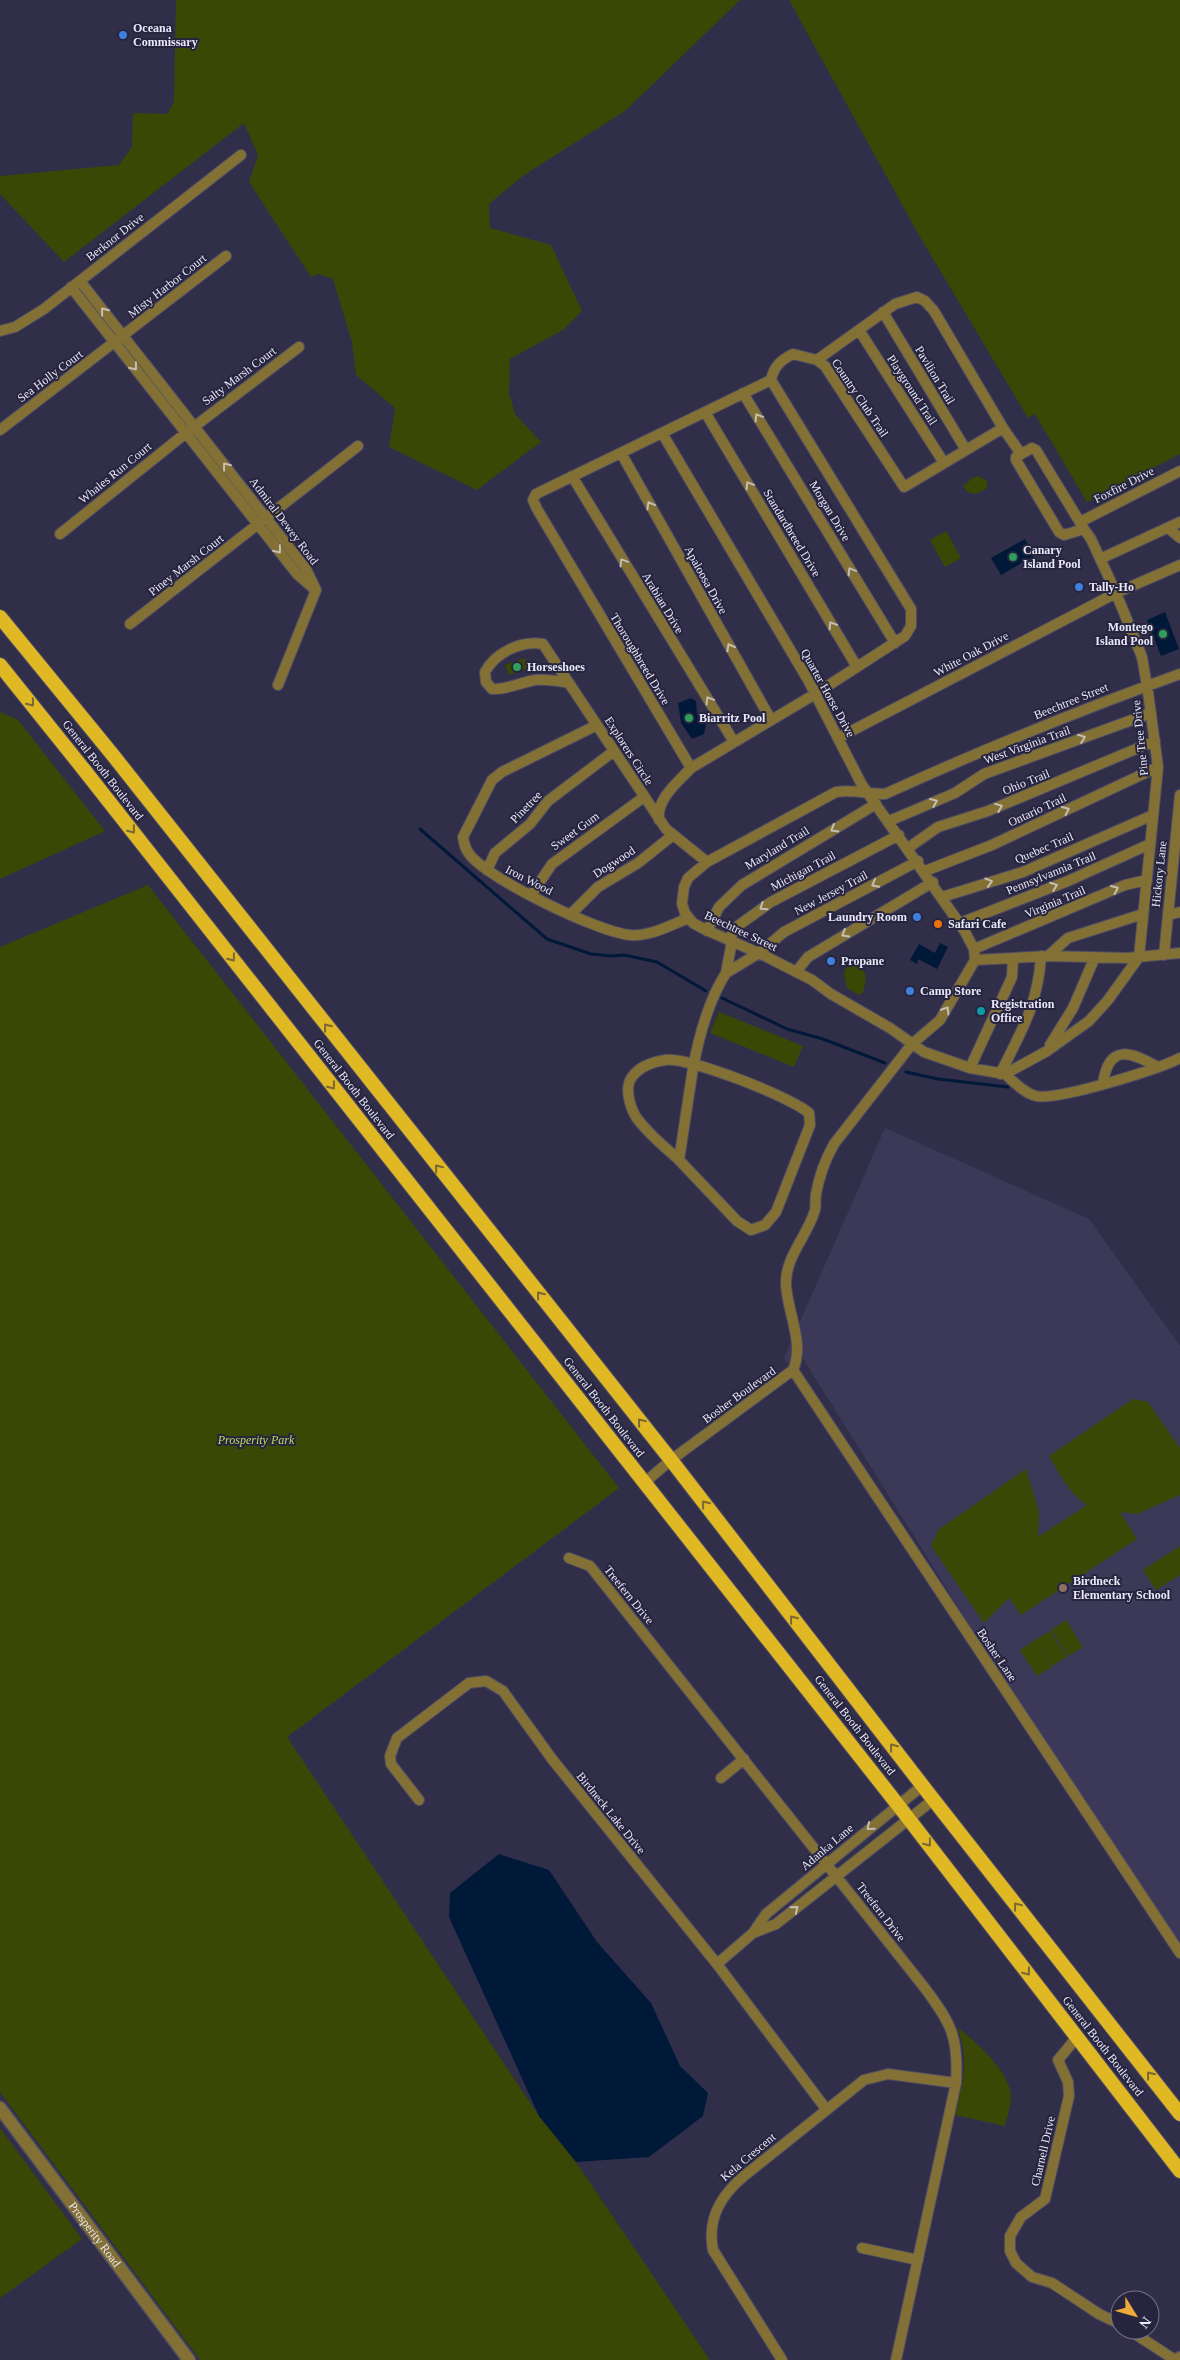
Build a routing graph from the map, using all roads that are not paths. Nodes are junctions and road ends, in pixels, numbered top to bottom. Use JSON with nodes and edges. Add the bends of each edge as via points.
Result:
{"nodes":[{"id":1,"x":241,"y":155,"type":"dead end"},
{"id":2,"x":226,"y":256,"type":"dead end"},
{"id":3,"x":76,"y":284,"type":"junction"},
{"id":4,"x":883,"y":312,"type":"junction"},
{"id":5,"x":859,"y":330,"type":"junction"},
{"id":6,"x":0,"y":331,"type":"edge"},
{"id":7,"x":119,"y":339,"type":"junction"},
{"id":8,"x":299,"y":346,"type":"dead end"},
{"id":9,"x":817,"y":360,"type":"junction"},
{"id":10,"x":771,"y":380,"type":"junction"},
{"id":11,"x":744,"y":393,"type":"junction"},
{"id":12,"x":705,"y":412,"type":"junction"},
{"id":13,"x":1003,"y":428,"type":"junction"},
{"id":14,"x":190,"y":429,"type":"junction"},
{"id":15,"x":0,"y":430,"type":"edge"},
{"id":16,"x":662,"y":433,"type":"junction"},
{"id":17,"x":358,"y":446,"type":"dead end"},
{"id":18,"x":966,"y":450,"type":"junction"},
{"id":19,"x":621,"y":453,"type":"junction"},
{"id":20,"x":1021,"y":454,"type":"junction"},
{"id":21,"x":944,"y":463,"type":"junction"},
{"id":22,"x":1180,"y":471,"type":"edge"},
{"id":23,"x":572,"y":476,"type":"junction"},
{"id":24,"x":262,"y":521,"type":"junction"},
{"id":25,"x":1180,"y":522,"type":"edge"},
{"id":26,"x":1082,"y":526,"type":"junction"},
{"id":27,"x":1168,"y":528,"type":"junction"},
{"id":28,"x":60,"y":534,"type":"dead end"},
{"id":29,"x":1180,"y":538,"type":"edge"},
{"id":30,"x":1100,"y":559,"type":"junction"},
{"id":31,"x":1180,"y":565,"type":"edge"},
{"id":32,"x":1116,"y":593,"type":"junction"},
{"id":33,"x":0,"y":616,"type":"edge"},
{"id":34,"x":130,"y":624,"type":"dead end"},
{"id":35,"x":895,"y":643,"type":"junction"},
{"id":36,"x":0,"y":666,"type":"edge"},
{"id":37,"x":857,"y":667,"type":"junction"},
{"id":38,"x":1180,"y":674,"type":"edge"},
{"id":39,"x":569,"y":683,"type":"junction"},
{"id":40,"x":278,"y":685,"type":"dead end"},
{"id":41,"x":1147,"y":686,"type":"junction"},
{"id":42,"x":815,"y":694,"type":"junction"},
{"id":43,"x":1151,"y":713,"type":"junction"},
{"id":44,"x":770,"y":720,"type":"junction"},
{"id":45,"x":597,"y":725,"type":"junction"},
{"id":46,"x":838,"y":738,"type":"junction"},
{"id":47,"x":734,"y":742,"type":"junction"},
{"id":48,"x":1154,"y":742,"type":"junction"},
{"id":49,"x":614,"y":751,"type":"junction"},
{"id":50,"x":691,"y":768,"type":"junction"},
{"id":51,"x":1158,"y":768,"type":"junction"},
{"id":52,"x":869,"y":794,"type":"junction"},
{"id":53,"x":1180,"y":795,"type":"edge"},
{"id":54,"x":644,"y":797,"type":"junction"},
{"id":55,"x":1180,"y":802,"type":"edge"},
{"id":56,"x":876,"y":804,"type":"junction"},
{"id":57,"x":1153,"y":815,"type":"junction"},
{"id":58,"x":659,"y":820,"type":"junction"},
{"id":59,"x":889,"y":821,"type":"junction"},
{"id":60,"x":1178,"y":830,"type":"edge"},
{"id":61,"x":899,"y":834,"type":"junction"},
{"id":62,"x":672,"y":835,"type":"junction"},
{"id":63,"x":1150,"y":844,"type":"junction"},
{"id":64,"x":908,"y":848,"type":"junction"},
{"id":65,"x":1177,"y":851,"type":"edge"},
{"id":66,"x":918,"y":861,"type":"junction"},
{"id":67,"x":707,"y":862,"type":"junction"},
{"id":68,"x":488,"y":870,"type":"junction"},
{"id":69,"x":925,"y":871,"type":"junction"},
{"id":70,"x":1147,"y":880,"type":"junction"},
{"id":71,"x":933,"y":882,"type":"junction"},
{"id":72,"x":1175,"y":883,"type":"edge"},
{"id":73,"x":532,"y":895,"type":"junction"},
{"id":74,"x":942,"y":897,"type":"junction"},
{"id":75,"x":1180,"y":912,"type":"edge"},
{"id":76,"x":571,"y":914,"type":"junction"},
{"id":77,"x":1144,"y":914,"type":"junction"},
{"id":78,"x":1168,"y":915,"type":"junction"},
{"id":79,"x":689,"y":918,"type":"junction"},
{"id":80,"x":960,"y":923,"type":"junction"},
{"id":81,"x":707,"y":930,"type":"junction"},
{"id":82,"x":730,"y":940,"type":"junction"},
{"id":83,"x":974,"y":949,"type":"junction"},
{"id":84,"x":759,"y":953,"type":"junction"},
{"id":85,"x":1180,"y":953,"type":"edge"},
{"id":86,"x":1044,"y":956,"type":"junction"},
{"id":87,"x":1164,"y":956,"type":"junction"},
{"id":88,"x":1095,"y":957,"type":"junction"},
{"id":89,"x":1139,"y":957,"type":"junction"},
{"id":90,"x":1013,"y":958,"type":"junction"},
{"id":91,"x":975,"y":960,"type":"junction"},
{"id":92,"x":796,"y":972,"type":"junction"},
{"id":93,"x":726,"y":973,"type":"junction"},
{"id":94,"x":912,"y":1044,"type":"junction"},
{"id":95,"x":1047,"y":1051,"type":"junction"},
{"id":96,"x":1180,"y":1058,"type":"edge"},
{"id":97,"x":694,"y":1063,"type":"junction"},
{"id":98,"x":1158,"y":1067,"type":"junction"},
{"id":99,"x":970,"y":1068,"type":"junction"},
{"id":100,"x":1002,"y":1074,"type":"junction"},
{"id":101,"x":1103,"y":1083,"type":"junction"},
{"id":102,"x":679,"y":1160,"type":"junction"},
{"id":103,"x":793,"y":1370,"type":"junction"},
{"id":104,"x":671,"y":1460,"type":"junction"},
{"id":105,"x":644,"y":1483,"type":"junction"},
{"id":106,"x":569,"y":1558,"type":"dead end"},
{"id":107,"x":744,"y":1759,"type":"junction"},
{"id":108,"x":720,"y":1778,"type":"dead end"},
{"id":109,"x":922,"y":1786,"type":"junction"},
{"id":110,"x":420,"y":1800,"type":"dead end"},
{"id":111,"x":933,"y":1800,"type":"junction"},
{"id":112,"x":898,"y":1805,"type":"junction"},
{"id":113,"x":909,"y":1819,"type":"junction"},
{"id":114,"x":827,"y":1864,"type":"junction"},
{"id":115,"x":836,"y":1876,"type":"junction"},
{"id":116,"x":753,"y":1934,"type":"junction"},
{"id":117,"x":1180,"y":1953,"type":"edge"},
{"id":118,"x":717,"y":1964,"type":"junction"},
{"id":119,"x":1077,"y":2037,"type":"junction"},
{"id":120,"x":956,"y":2083,"type":"junction"},
{"id":121,"x":0,"y":2108,"type":"edge"},
{"id":122,"x":826,"y":2109,"type":"junction"},
{"id":123,"x":1180,"y":2114,"type":"edge"},
{"id":124,"x":1180,"y":2171,"type":"edge"},
{"id":125,"x":862,"y":2248,"type":"dead end"},
{"id":126,"x":918,"y":2260,"type":"junction"},
{"id":127,"x":1110,"y":2319,"type":"edge"},
{"id":128,"x":1146,"y":2340,"type":"edge"},
{"id":129,"x":1178,"y":2359,"type":"edge"},
{"id":130,"x":189,"y":2360,"type":"edge"},
{"id":131,"x":782,"y":2360,"type":"edge"},
{"id":132,"x":896,"y":2360,"type":"edge"}],
"edges":[{"from":1,"to":3,"type":"street","name":"Berknor Drive"},
{"from":2,"to":7,"type":"street","name":"Misty Harbor Court"},
{"from":3,"to":6,"type":"street","name":"Berknor Drive","via":[[29,320]]},
{"from":3,"to":7,"type":"street","name":"Admiral Dewey Road"},
{"from":4,"to":5,"type":"street","name":"Country Club Trail"},
{"from":4,"to":13,"type":"street","name":"Country Club Trail","via":[[907,299],[917,297],[926,301]]},
{"from":4,"to":18,"type":"street","name":"Pavilion Trail"},
{"from":5,"to":9,"type":"street","name":"Country Club Trail"},
{"from":5,"to":21,"type":"street","name":"Playground Trail"},
{"from":7,"to":14,"type":"street","name":"Admiral Dewey Road"},
{"from":7,"to":15,"type":"street","name":"Sea Holly Court"},
{"from":8,"to":14,"type":"street","name":"Salty Marsh Court"},
{"from":9,"to":10,"type":"street","via":[[793,354],[773,370]]},
{"from":9,"to":21,"type":"street","name":"Country Club Trail","via":[[825,366],[904,487]]},
{"from":10,"to":11,"type":"street","name":"Thoroughbreed Drive"},
{"from":10,"to":35,"type":"street","via":[[911,609],[911,626]]},
{"from":11,"to":12,"type":"street","name":"Thoroughbreed Drive"},
{"from":35,"to":11,"type":"street","name":"Morgan Drive","one_way":true},
{"from":12,"to":16,"type":"street","name":"Thoroughbreed Drive"},
{"from":37,"to":12,"type":"street","name":"Standardbreed Drive","one_way":true},
{"from":13,"to":18,"type":"street","name":"Country Club Trail"},
{"from":13,"to":20,"type":"street","name":"Country Club Trail"},
{"from":14,"to":24,"type":"street","name":"Admiral Dewey Road"},
{"from":14,"to":28,"type":"street","name":"Whales Run Court"},
{"from":16,"to":19,"type":"street","name":"Thoroughbreed Drive"},
{"from":16,"to":42,"type":"street","name":"Quarter Horse Drive"},
{"from":17,"to":24,"type":"street","name":"Piney Marsh Court"},
{"from":18,"to":21,"type":"street","name":"Country Club Trail"},
{"from":19,"to":23,"type":"street","name":"Thoroughbreed Drive"},
{"from":44,"to":19,"type":"street","name":"Apaloosa Drive","one_way":true},
{"from":20,"to":26,"type":"street","via":[[1032,448],[1036,450]]},
{"from":20,"to":26,"type":"street","name":"Country Club Trail","via":[[1016,460],[1059,532],[1064,535]]},
{"from":22,"to":26,"type":"street","name":"Foxfire Drive"},
{"from":47,"to":23,"type":"street","name":"Arabian Drive","one_way":true},
{"from":23,"to":50,"type":"street","name":"Thoroughbreed Drive","via":[[536,494],[537,509]]},
{"from":24,"to":34,"type":"street","name":"Piney Marsh Court"},
{"from":24,"to":40,"type":"street","name":"Admiral Dewey Road","via":[[297,574],[316,590]]},
{"from":25,"to":27,"type":"street"},
{"from":26,"to":30,"type":"street","name":"Pine Tree Drive"},
{"from":27,"to":29,"type":"street"},
{"from":27,"to":30,"type":"street"},
{"from":30,"to":32,"type":"street","name":"Pine Tree Drive"},
{"from":31,"to":32,"type":"street","name":"White Oak Drive"},
{"from":32,"to":41,"type":"street","name":"Pine Tree Drive","via":[[1142,657]]},
{"from":32,"to":46,"type":"street","name":"White Oak Drive"},
{"from":104,"to":33,"type":"highway","name":"General Booth Boulevard","one_way":true},
{"from":35,"to":37,"type":"street"},
{"from":36,"to":105,"type":"highway","name":"General Booth Boulevard","one_way":true},
{"from":37,"to":42,"type":"street"},
{"from":38,"to":41,"type":"street","name":"Beechtree Street"},
{"from":39,"to":39,"type":"street","name":"Explorers Circle","via":[[534,681],[501,690],[492,689],[486,682],[485,672],[497,655],[532,642],[543,644]]},
{"from":39,"to":45,"type":"street","name":"Explorers Circle"},
{"from":41,"to":43,"type":"street","name":"Pine Tree Drive"},
{"from":41,"to":52,"type":"street","name":"Beechtree Street","via":[[1046,724],[885,794]]},
{"from":42,"to":44,"type":"street"},
{"from":42,"to":46,"type":"street","name":"Quarter Horse Drive"},
{"from":43,"to":48,"type":"street","name":"Pine Tree Drive"},
{"from":59,"to":43,"type":"street","name":"West Virginia Trail","one_way":true,"via":[[954,793],[984,774]]},
{"from":44,"to":47,"type":"street"},
{"from":45,"to":49,"type":"street","name":"Explorers Circle"},
{"from":45,"to":68,"type":"street","name":"Iron Wood","via":[[492,780],[463,837],[470,855]]},
{"from":46,"to":52,"type":"street","name":"Quarter Horse Drive"},
{"from":47,"to":50,"type":"street"},
{"from":48,"to":51,"type":"street","name":"Pine Tree Drive"},
{"from":64,"to":48,"type":"street","name":"Ohio Trail","one_way":true,"via":[[938,827],[988,811]]},
{"from":49,"to":54,"type":"street","name":"Explorers Circle"},
{"from":49,"to":68,"type":"street","name":"Pinetree","via":[[548,801],[530,824],[495,853]]},
{"from":50,"to":58,"type":"street","via":[[662,802]]},
{"from":51,"to":57,"type":"street","name":"Pine Tree Drive"},
{"from":69,"to":51,"type":"street","name":"Ontario Trail","one_way":true,"via":[[992,845]]},
{"from":52,"to":56,"type":"street","name":"Quarter Horse Drive"},
{"from":52,"to":67,"type":"street","name":"Beechtree Street","via":[[852,789],[836,792]]},
{"from":53,"to":55,"type":"street","name":"Hickory Lane"},
{"from":54,"to":58,"type":"street","name":"Explorers Circle"},
{"from":54,"to":73,"type":"street","name":"Sweet Gum","via":[[552,864]]},
{"from":55,"to":60,"type":"street","name":"Hickory Lane"},
{"from":56,"to":59,"type":"street","name":"Quarter Horse Drive"},
{"from":56,"to":81,"type":"street","name":"Maryland Trail","one_way":true,"via":[[742,885],[719,907]]},
{"from":57,"to":63,"type":"street","name":"Pine Tree Drive"},
{"from":74,"to":57,"type":"street","name":"Quebec Trail","one_way":true,"via":[[1023,872]]},
{"from":58,"to":62,"type":"street","name":"Explorers Circle"},
{"from":59,"to":61,"type":"street","name":"Quarter Horse Drive"},
{"from":60,"to":65,"type":"street","name":"Hickory Lane"},
{"from":61,"to":64,"type":"street","name":"Quarter Horse Drive"},
{"from":61,"to":82,"type":"street","name":"Michigan Trail","one_way":true,"via":[[771,902],[740,924]]},
{"from":62,"to":67,"type":"street","name":"Explorers Circle"},
{"from":62,"to":76,"type":"street","name":"Dogwood","via":[[638,863],[598,887]]},
{"from":63,"to":70,"type":"street","name":"Pine Tree Drive"},
{"from":80,"to":63,"type":"street","name":"Pennsylvannia Trail","one_way":true,"via":[[1068,881]]},
{"from":64,"to":66,"type":"street","name":"Quarter Horse Drive"},
{"from":65,"to":72,"type":"street","name":"Hickory Lane"},
{"from":66,"to":69,"type":"street","name":"Quarter Horse Drive"},
{"from":66,"to":84,"type":"street","name":"New Jersey Trail","one_way":true,"via":[[784,932]]},
{"from":67,"to":79,"type":"street","name":"Beechtree Street","via":[[688,878],[684,887],[682,904]]},
{"from":68,"to":73,"type":"street","name":"Iron Wood"},
{"from":69,"to":71,"type":"street","name":"Quarter Horse Drive"},
{"from":70,"to":77,"type":"street","name":"Pine Tree Drive"},
{"from":83,"to":70,"type":"street","name":"Virginia Trail","one_way":true,"via":[[1125,885]]},
{"from":71,"to":74,"type":"street","name":"Quarter Horse Drive"},
{"from":71,"to":92,"type":"street","one_way":true,"via":[[808,957]]},
{"from":72,"to":78,"type":"street","name":"Hickory Lane"},
{"from":73,"to":76,"type":"street","name":"Iron Wood"},
{"from":74,"to":80,"type":"street","name":"Quarter Horse Drive"},
{"from":75,"to":78,"type":"street"},
{"from":76,"to":79,"type":"street","name":"Iron Wood","via":[[630,935],[644,935]]},
{"from":77,"to":86,"type":"street","via":[[1068,938]]},
{"from":77,"to":89,"type":"street","name":"Pine Tree Drive"},
{"from":78,"to":87,"type":"street","name":"Hickory Lane"},
{"from":79,"to":81,"type":"street","name":"Beechtree Street"},
{"from":80,"to":83,"type":"street","name":"Quarter Horse Drive"},
{"from":81,"to":82,"type":"street","name":"Beechtree Street"},
{"from":82,"to":84,"type":"street","name":"Beechtree Street"},
{"from":82,"to":93,"type":"street"},
{"from":83,"to":91,"type":"street","name":"Quarter Horse Drive"},
{"from":84,"to":92,"type":"street","name":"Beechtree Street"},
{"from":84,"to":93,"type":"street","name":"New Jersey Trail"},
{"from":85,"to":87,"type":"street"},
{"from":86,"to":88,"type":"street"},
{"from":86,"to":90,"type":"street"},
{"from":86,"to":100,"type":"street","via":[[1036,998]]},
{"from":87,"to":89,"type":"street"},
{"from":88,"to":89,"type":"street"},
{"from":88,"to":95,"type":"street","via":[[1073,1008]]},
{"from":89,"to":95,"type":"street","via":[[1108,1000],[1088,1021]]},
{"from":90,"to":91,"type":"street"},
{"from":90,"to":99,"type":"street","via":[[1012,976]]},
{"from":94,"to":91,"type":"street","one_way":true,"via":[[940,1020]]},
{"from":92,"to":94,"type":"street","name":"Beechtree Street"},
{"from":93,"to":97,"type":"street","via":[[704,1023]]},
{"from":94,"to":99,"type":"street","name":"Beechtree Street","via":[[924,1052]]},
{"from":94,"to":103,"type":"street","name":"Bosher Boulevard","via":[[834,1144],[826,1159],[815,1208],[788,1268],[788,1303],[798,1350]]},
{"from":95,"to":100,"type":"street"},
{"from":96,"to":98,"type":"street"},
{"from":97,"to":102,"type":"street"},
{"from":97,"to":102,"type":"street","via":[[666,1059],[640,1068],[630,1079],[628,1096],[636,1116]]},
{"from":97,"to":102,"type":"street","via":[[803,1107],[810,1113],[810,1125],[776,1212],[765,1225],[751,1230],[737,1222]]},
{"from":98,"to":101,"type":"street"},
{"from":98,"to":101,"type":"street","via":[[1136,1054],[1124,1053],[1110,1062]]},
{"from":99,"to":100,"type":"street","name":"Beechtree Street"},
{"from":100,"to":101,"type":"street","via":[[1037,1096],[1062,1094]]},
{"from":103,"to":104,"type":"street","name":"Bosher Boulevard"},
{"from":103,"to":117,"type":"street","name":"Bosher Lane"},
{"from":104,"to":105,"type":"street","name":"Bosher Boulevard"},
{"from":109,"to":104,"type":"highway","name":"General Booth Boulevard","one_way":true},
{"from":105,"to":112,"type":"highway","name":"General Booth Boulevard"},
{"from":106,"to":107,"type":"street","name":"Treefern Drive","via":[[590,1566]]},
{"from":107,"to":108,"type":"street"},
{"from":107,"to":114,"type":"street","name":"Treefern Drive"},
{"from":109,"to":111,"type":"highway","name":"General Booth Boulevard"},
{"from":109,"to":112,"type":"street","name":"Adanka Lane"},
{"from":110,"to":118,"type":"street","name":"Birdneck Lake Drive","via":[[391,1764],[390,1756],[397,1738],[469,1683],[486,1681],[496,1686]]},
{"from":111,"to":113,"type":"street","name":"Adanka Lane"},
{"from":123,"to":111,"type":"highway","name":"General Booth Boulevard","one_way":true},
{"from":112,"to":113,"type":"highway","name":"General Booth Boulevard"},
{"from":112,"to":114,"type":"street","name":"Adanka Lane","one_way":true},
{"from":113,"to":115,"type":"street","name":"Adanka Lane"},
{"from":113,"to":119,"type":"highway","name":"General Booth Boulevard","one_way":true},
{"from":114,"to":115,"type":"street","name":"Treefern Drive"},
{"from":114,"to":116,"type":"street","name":"Adanka Lane","via":[[766,1914]]},
{"from":116,"to":115,"type":"street","name":"Adanka Lane","one_way":true,"via":[[776,1924]]},
{"from":115,"to":120,"type":"street","name":"Treefern Drive","via":[[947,2021],[957,2050]]},
{"from":116,"to":118,"type":"street","name":"Adanka Lane"},
{"from":118,"to":122,"type":"street","name":"Birdneck Lake Drive"},
{"from":119,"to":124,"type":"highway","name":"General Booth Boulevard"},
{"from":119,"to":127,"type":"street","name":"Charnell Drive","via":[[1058,2060],[1068,2082],[1069,2096],[1045,2199],[1021,2218],[1010,2236],[1010,2251],[1016,2263],[1032,2276],[1052,2283]]},
{"from":120,"to":122,"type":"street","name":"Kela Crescent","via":[[876,2075],[864,2080]]},
{"from":120,"to":126,"type":"street","name":"Treefern Drive"},
{"from":121,"to":130,"type":"street","name":"Prosperity Road"},
{"from":122,"to":131,"type":"street","name":"Kela Crescent","via":[[729,2188],[718,2203],[712,2222],[710,2239],[713,2250]]},
{"from":125,"to":126,"type":"street"},
{"from":126,"to":132,"type":"street","name":"Treefern Drive"},
{"from":128,"to":129,"type":"street"}]}
